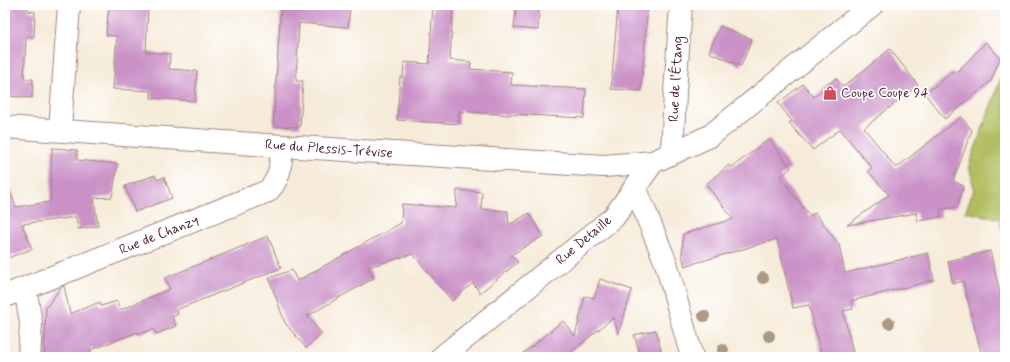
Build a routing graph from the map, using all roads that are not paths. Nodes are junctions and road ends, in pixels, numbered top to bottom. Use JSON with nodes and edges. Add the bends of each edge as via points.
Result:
{"nodes":[{"id":1,"x":69,"y":5,"type":"edge"},
{"id":2,"x":681,"y":5,"type":"edge"},
{"id":3,"x":872,"y":5,"type":"edge"},
{"id":4,"x":5,"y":126,"type":"edge"},
{"id":5,"x":60,"y":130,"type":"junction"},
{"id":6,"x":282,"y":146,"type":"junction"},
{"id":7,"x":672,"y":153,"type":"junction"},
{"id":8,"x":653,"y":162,"type":"junction"},
{"id":9,"x":635,"y":187,"type":"junction"},
{"id":10,"x":26,"y":288,"type":"junction"},
{"id":11,"x":5,"y":296,"type":"edge"},
{"id":12,"x":29,"y":357,"type":"edge"},
{"id":13,"x":442,"y":357,"type":"edge"},
{"id":14,"x":692,"y":357,"type":"edge"}],
"edges":[{"from":1,"to":5,"type":"street"},
{"from":2,"to":7,"type":"street","name":"Rue de l'Étang"},
{"from":3,"to":7,"type":"street","name":"Rue Detaille","via":[[710,136]]},
{"from":4,"to":5,"type":"street","name":"Rue du Plessis-Trévise"},
{"from":5,"to":6,"type":"street","name":"Rue du Plessis-Trévise"},
{"from":6,"to":8,"type":"street","name":"Rue du Plessis-Trévise","via":[[604,166]]},
{"from":6,"to":10,"type":"street","name":"Rue de Chanzy","via":[[280,171],[276,182],[268,191]]},
{"from":7,"to":8,"type":"street","name":"Rue Detaille"},
{"from":8,"to":9,"type":"street","name":"Rue Detaille"},
{"from":9,"to":13,"type":"street","name":"Rue Detaille","via":[[614,217]]},
{"from":9,"to":14,"type":"street","via":[[666,263]]},
{"from":10,"to":11,"type":"street","name":"Rue de Chanzy"},
{"from":10,"to":12,"type":"street","via":[[31,323]]}]}
